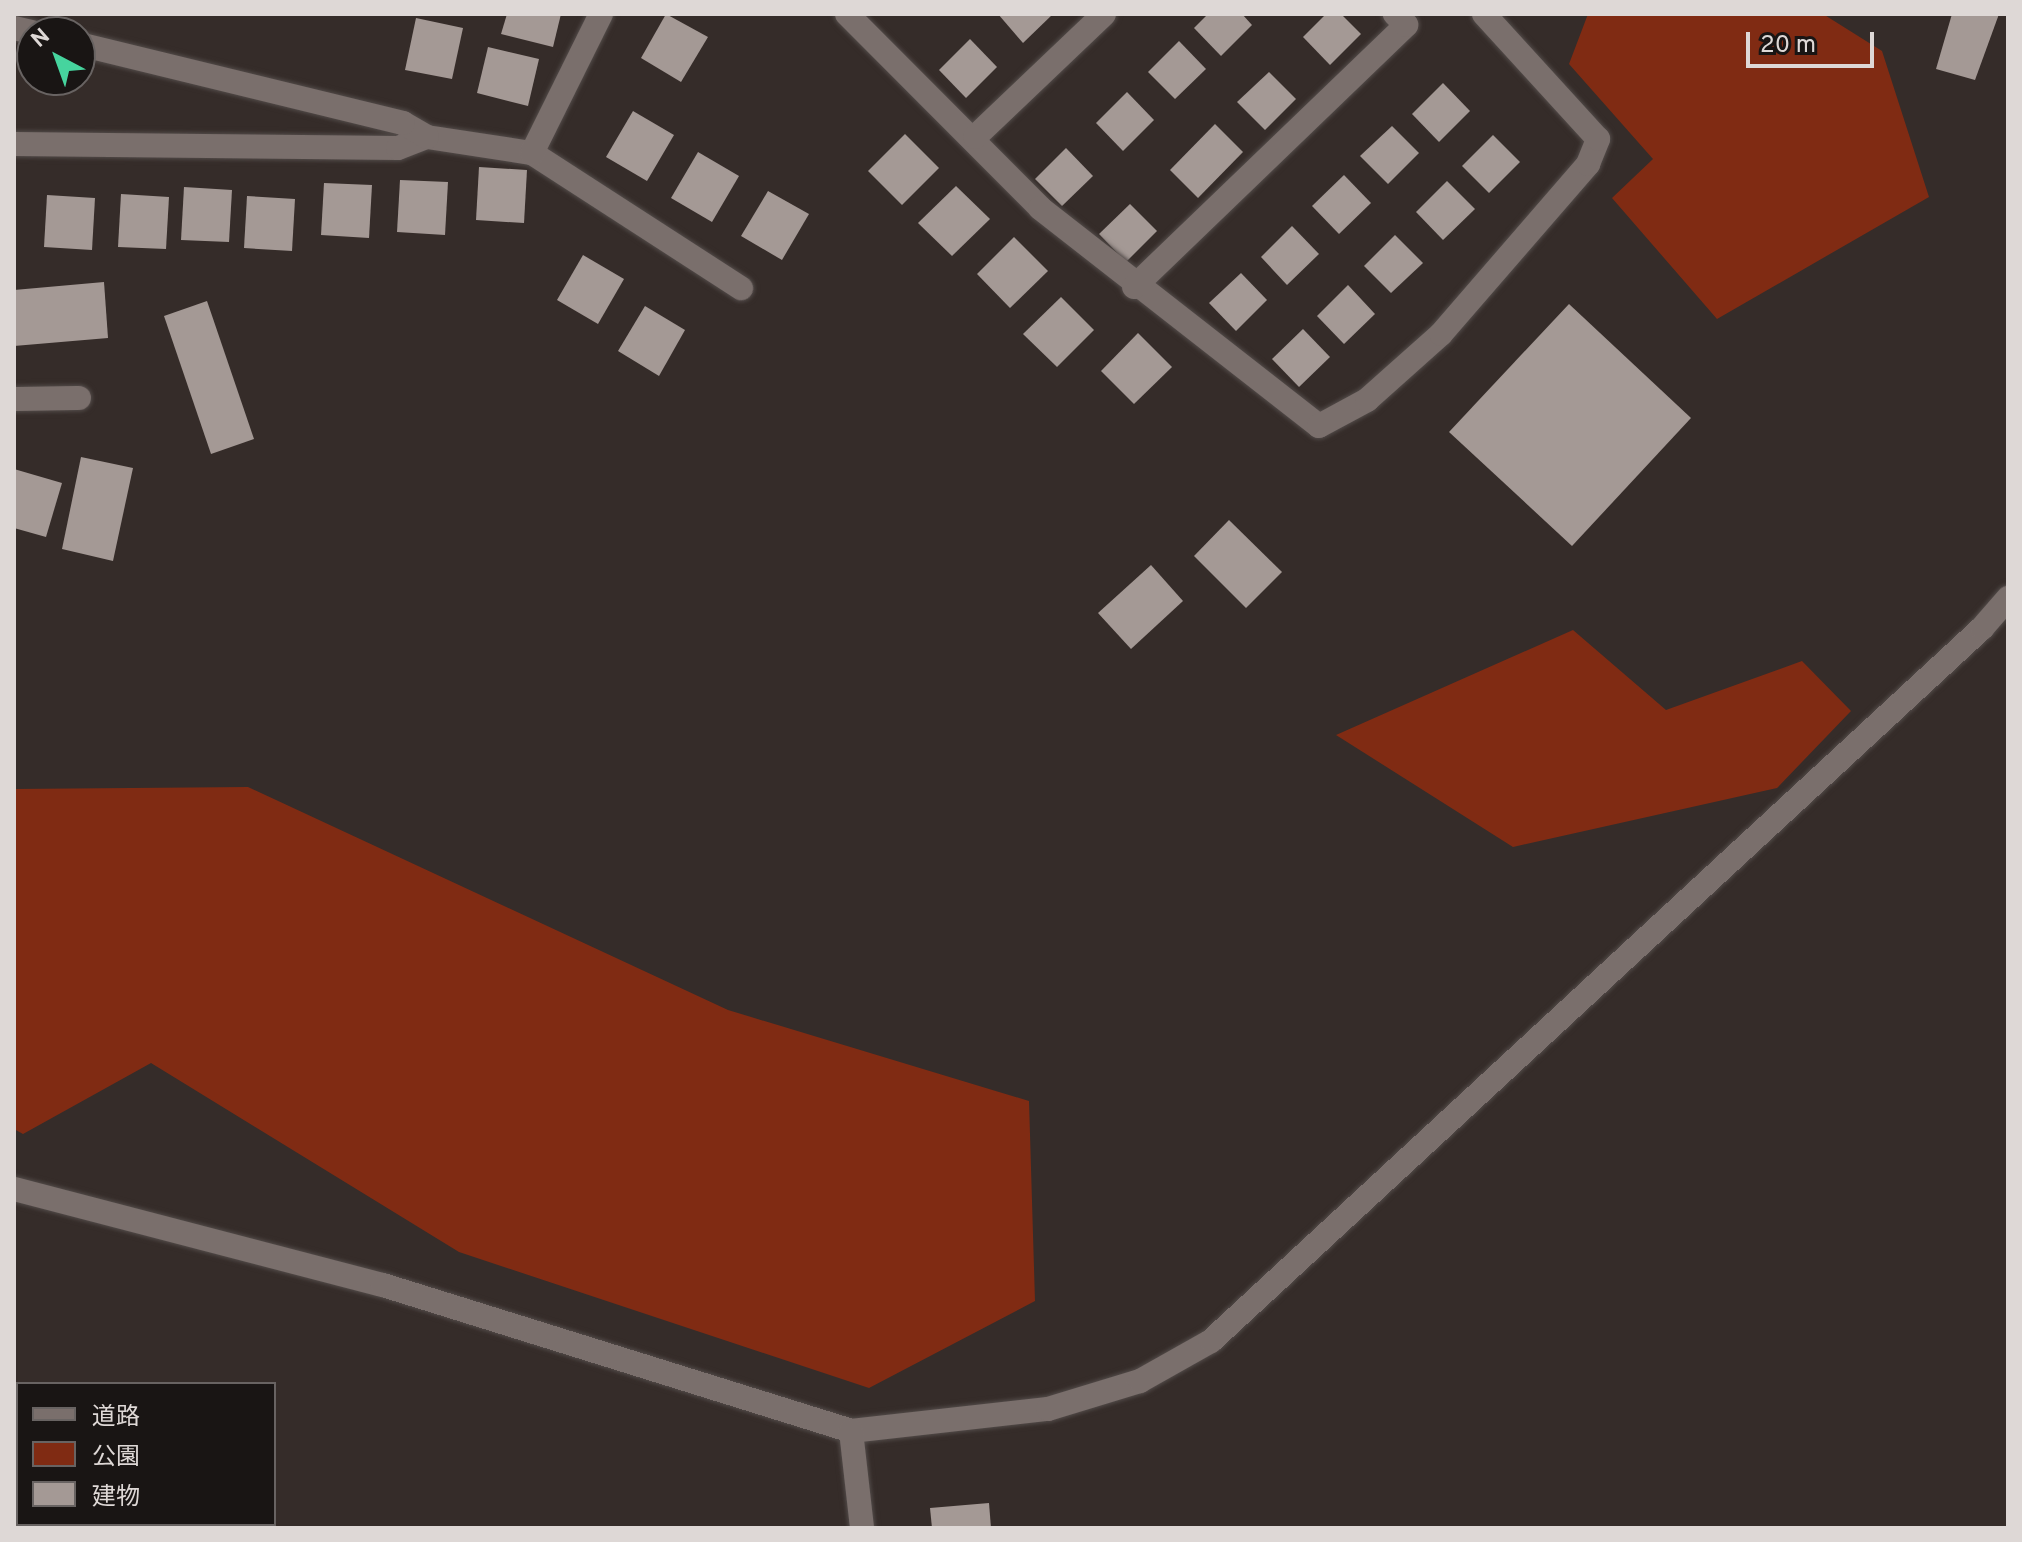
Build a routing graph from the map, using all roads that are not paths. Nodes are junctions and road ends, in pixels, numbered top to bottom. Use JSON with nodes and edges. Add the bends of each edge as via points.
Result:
{"nodes":[{"id":1,"x":601,"y":14,"type":"edge"},
{"id":2,"x":847,"y":14,"type":"edge"},
{"id":3,"x":1104,"y":14,"type":"edge"},
{"id":4,"x":1395,"y":14,"type":"edge"},
{"id":5,"x":1484,"y":14,"type":"edge"},
{"id":6,"x":96,"y":48,"type":"edge"},
{"id":7,"x":427,"y":137,"type":"junction"},
{"id":8,"x":975,"y":137,"type":"junction"},
{"id":9,"x":14,"y":144,"type":"edge"},
{"id":10,"x":532,"y":153,"type":"junction"},
{"id":11,"x":1134,"y":287,"type":"junction"},
{"id":12,"x":741,"y":288,"type":"dead end"},
{"id":13,"x":79,"y":398,"type":"dead end"},
{"id":14,"x":14,"y":399,"type":"edge"},
{"id":15,"x":2008,"y":598,"type":"edge"},
{"id":16,"x":14,"y":1189,"type":"edge"},
{"id":17,"x":851,"y":1431,"type":"junction"},
{"id":18,"x":862,"y":1528,"type":"edge"}],
"edges":[{"from":1,"to":10,"type":"street"},
{"from":2,"to":8,"type":"street"},
{"from":3,"to":8,"type":"street"},
{"from":4,"to":11,"type":"street","via":[[1406,25]]},
{"from":5,"to":11,"type":"street","via":[[1598,139],[1588,164],[1441,334],[1367,400],[1319,426]]},
{"from":6,"to":7,"type":"street","via":[[403,123]]},
{"from":7,"to":9,"type":"street","via":[[398,148]]},
{"from":7,"to":10,"type":"street"},
{"from":8,"to":11,"type":"street","via":[[1040,208]]},
{"from":10,"to":12,"type":"street"},
{"from":13,"to":14,"type":"street"},
{"from":15,"to":17,"type":"street","via":[[1982,628],[1211,1341],[1140,1381],[1048,1409]]},
{"from":16,"to":17,"type":"street","via":[[383,1285]]},
{"from":17,"to":18,"type":"street"}]}
